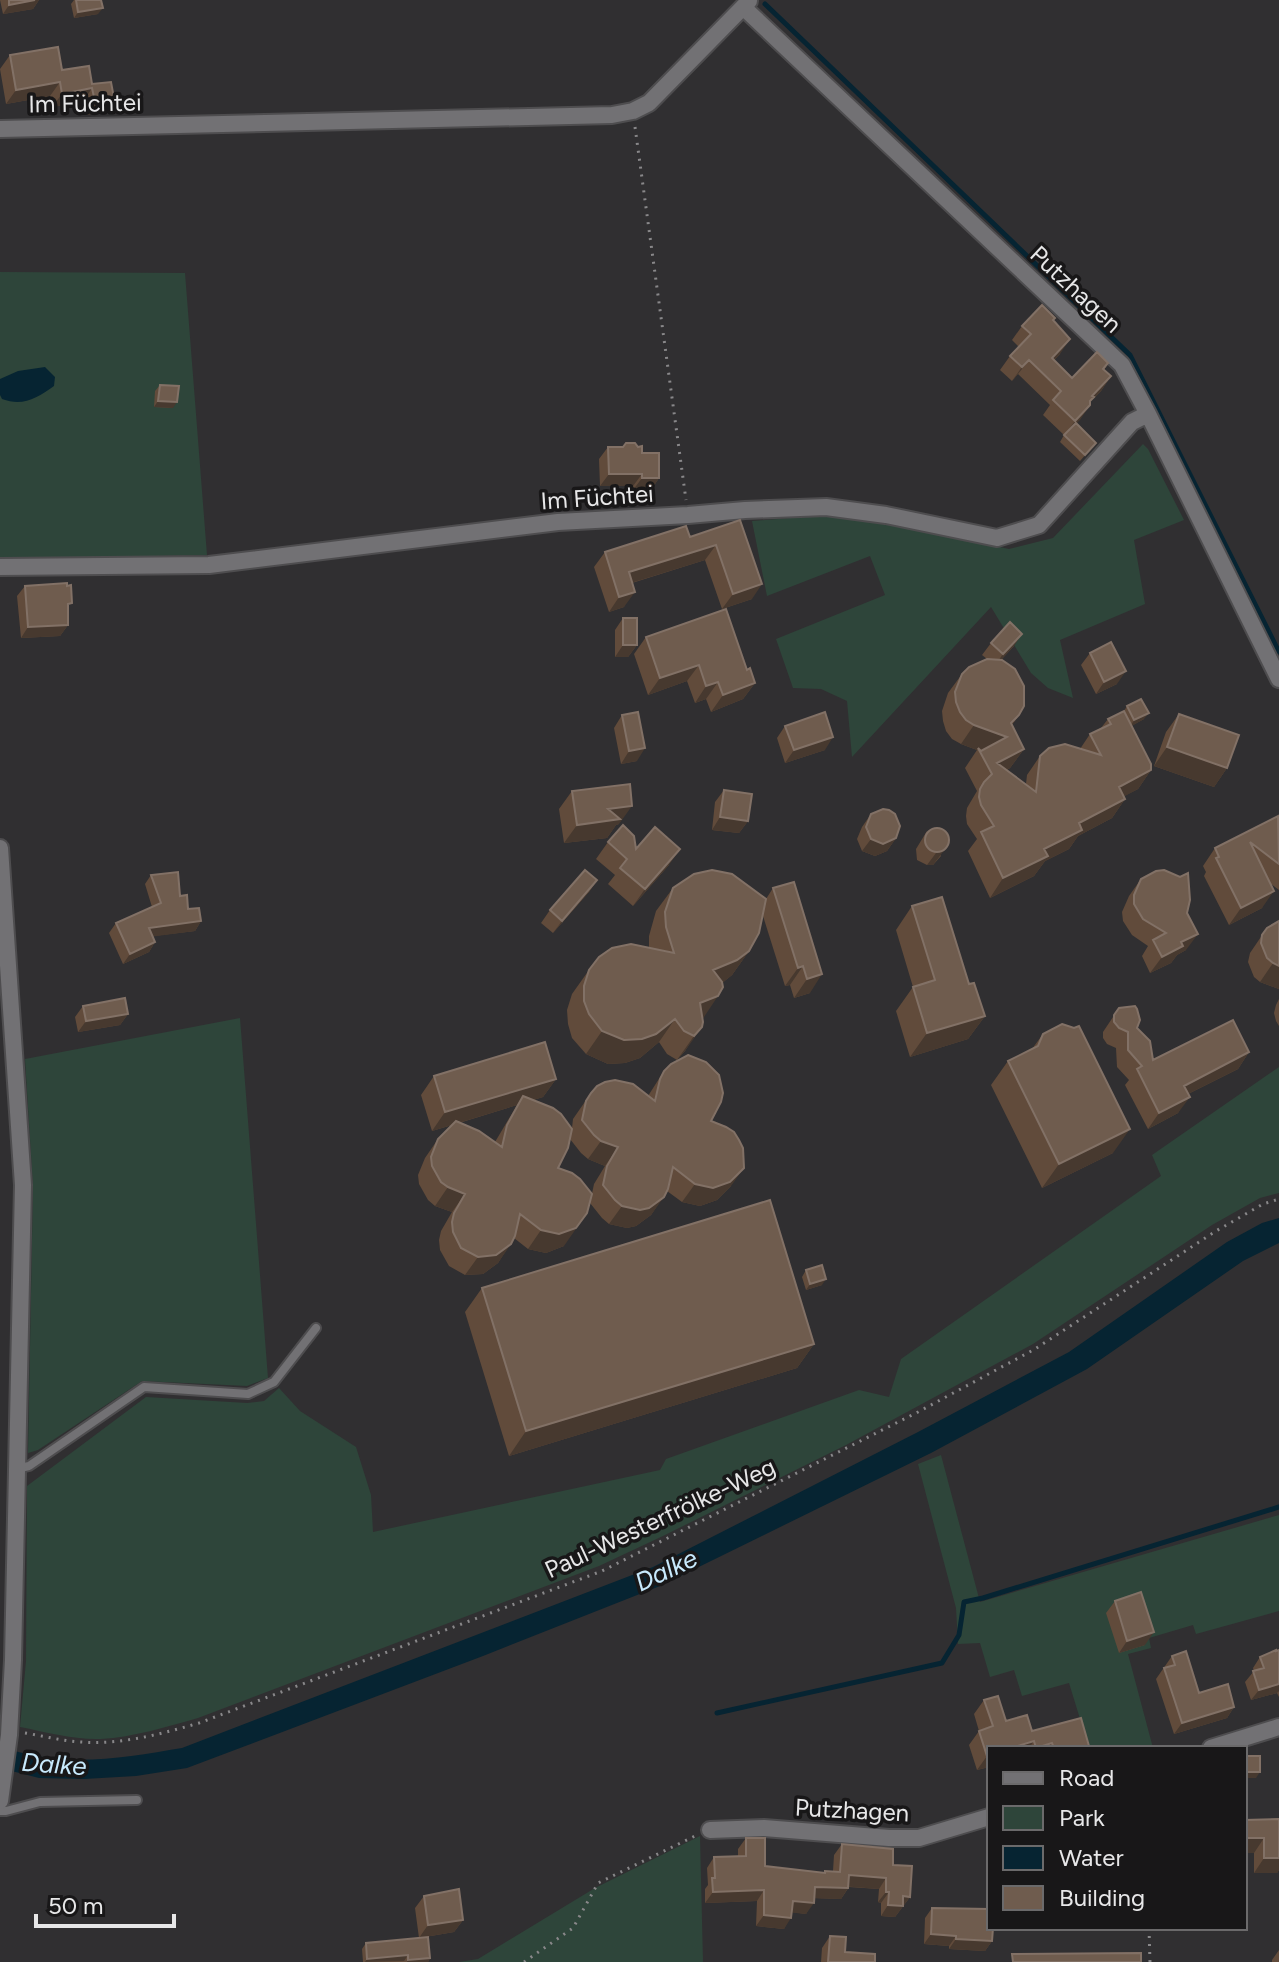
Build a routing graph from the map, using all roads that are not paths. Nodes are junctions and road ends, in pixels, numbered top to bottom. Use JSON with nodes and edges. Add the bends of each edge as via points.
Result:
{"nodes":[{"id":1,"x":746,"y":4,"type":"edge"},
{"id":2,"x":0,"y":129,"type":"edge"},
{"id":3,"x":1148,"y":414,"type":"junction"},
{"id":4,"x":0,"y":567,"type":"edge"},
{"id":5,"x":1279,"y":679,"type":"edge"},
{"id":6,"x":0,"y":848,"type":"edge"},
{"id":7,"x":316,"y":1328,"type":"dead end"},
{"id":8,"x":15,"y":1470,"type":"junction"},
{"id":9,"x":1279,"y":1727,"type":"edge"},
{"id":10,"x":1217,"y":1746,"type":"edge"},
{"id":11,"x":1,"y":1794,"type":"edge"},
{"id":12,"x":137,"y":1800,"type":"dead end"},
{"id":13,"x":0,"y":1811,"type":"edge"},
{"id":14,"x":987,"y":1818,"type":"edge"},
{"id":15,"x":710,"y":1830,"type":"road end"}],
"edges":[{"from":1,"to":2,"type":"street","name":"Im Füchtei","via":[[649,103],[612,115]]},
{"from":1,"to":3,"type":"street","name":"Putzhagen","via":[[1122,365]]},
{"from":3,"to":4,"type":"street","name":"Im Füchtei","via":[[1132,422],[1039,525],[997,538],[826,507],[558,522],[209,565]]},
{"from":3,"to":5,"type":"street","name":"Putzhagen"},
{"from":6,"to":8,"type":"street","via":[[23,1185]]},
{"from":7,"to":8,"type":"lane","via":[[274,1382],[248,1394],[144,1387],[29,1466]]},
{"from":8,"to":11,"type":"street","via":[[10,1733]]},
{"from":9,"to":10,"type":"street"},
{"from":12,"to":13,"type":"lane","via":[[40,1802]]},
{"from":14,"to":15,"type":"street","name":"Putzhagen","via":[[919,1838],[764,1828]]}]}
